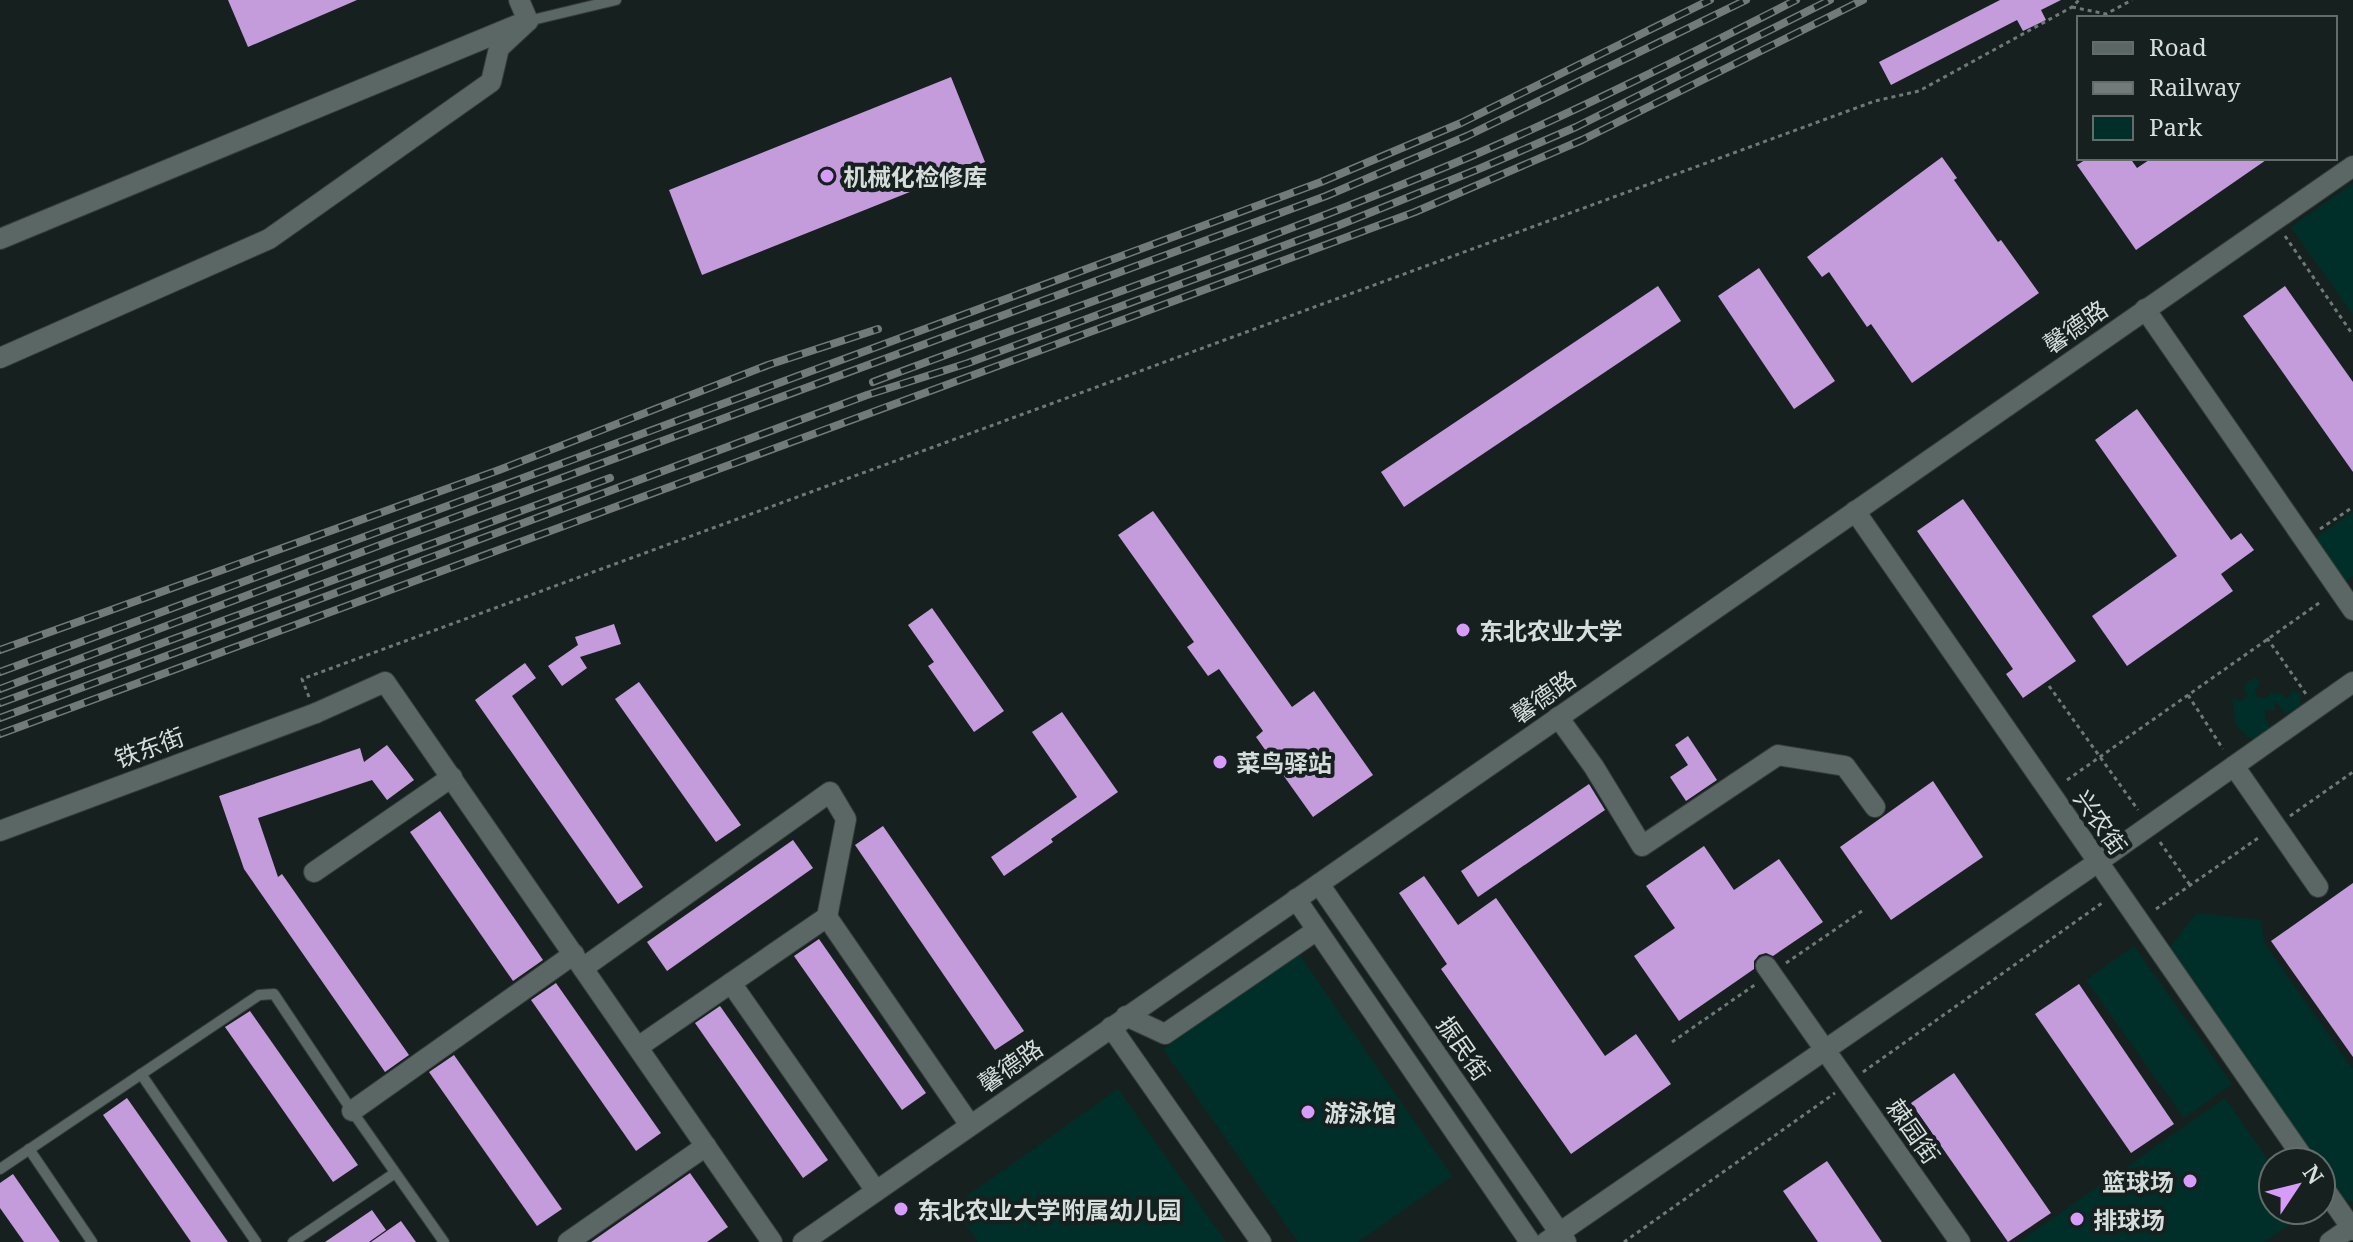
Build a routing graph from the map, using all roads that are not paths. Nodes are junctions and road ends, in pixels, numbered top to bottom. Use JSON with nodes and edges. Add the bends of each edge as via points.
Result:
{"nodes":[{"id":1,"x":519,"y":0,"type":"edge"},
{"id":2,"x":616,"y":0,"type":"edge"},
{"id":3,"x":528,"y":21,"type":"junction"},
{"id":4,"x":2353,"y":166,"type":"edge"},
{"id":5,"x":0,"y":239,"type":"edge"},
{"id":6,"x":2145,"y":309,"type":"junction"},
{"id":7,"x":0,"y":358,"type":"edge"},
{"id":8,"x":1855,"y":511,"type":"junction"},
{"id":9,"x":2353,"y":610,"type":"edge"},
{"id":10,"x":2353,"y":682,"type":"edge"},
{"id":11,"x":1558,"y":717,"type":"junction"},
{"id":12,"x":2234,"y":766,"type":"junction"},
{"id":13,"x":452,"y":777,"type":"junction"},
{"id":14,"x":1875,"y":807,"type":"dead end"},
{"id":15,"x":0,"y":831,"type":"edge"},
{"id":16,"x":2098,"y":862,"type":"junction"},
{"id":17,"x":314,"y":872,"type":"dead end"},
{"id":18,"x":1319,"y":884,"type":"junction"},
{"id":19,"x":2318,"y":887,"type":"dead end"},
{"id":20,"x":1296,"y":899,"type":"junction"},
{"id":21,"x":827,"y":917,"type":"junction"},
{"id":22,"x":1317,"y":930,"type":"junction"},
{"id":23,"x":579,"y":961,"type":"junction"},
{"id":24,"x":1766,"y":966,"type":"dead end"},
{"id":25,"x":731,"y":983,"type":"junction"},
{"id":26,"x":1409,"y":1015,"type":"junction"},
{"id":27,"x":1119,"y":1022,"type":"junction"},
{"id":28,"x":1387,"y":1031,"type":"junction"},
{"id":29,"x":638,"y":1047,"type":"junction"},
{"id":30,"x":1826,"y":1049,"type":"junction"},
{"id":31,"x":141,"y":1074,"type":"junction"},
{"id":32,"x":352,"y":1111,"type":"junction"},
{"id":33,"x":970,"y":1125,"type":"junction"},
{"id":34,"x":1485,"y":1125,"type":"junction"},
{"id":35,"x":1462,"y":1141,"type":"junction"},
{"id":36,"x":706,"y":1146,"type":"junction"},
{"id":37,"x":2295,"y":1146,"type":"edge"},
{"id":38,"x":29,"y":1149,"type":"junction"},
{"id":39,"x":0,"y":1169,"type":"edge"},
{"id":40,"x":395,"y":1173,"type":"junction"},
{"id":41,"x":876,"y":1191,"type":"junction"},
{"id":42,"x":2337,"y":1206,"type":"edge"},
{"id":43,"x":2352,"y":1227,"type":"edge"},
{"id":44,"x":1557,"y":1239,"type":"edge"},
{"id":45,"x":92,"y":1242,"type":"edge"},
{"id":46,"x":256,"y":1242,"type":"edge"},
{"id":47,"x":293,"y":1242,"type":"edge"},
{"id":48,"x":444,"y":1242,"type":"edge"},
{"id":49,"x":568,"y":1242,"type":"edge"},
{"id":50,"x":772,"y":1242,"type":"edge"},
{"id":51,"x":803,"y":1242,"type":"edge"},
{"id":52,"x":1261,"y":1242,"type":"edge"},
{"id":53,"x":1530,"y":1242,"type":"edge"},
{"id":54,"x":1960,"y":1242,"type":"edge"},
{"id":55,"x":2330,"y":1242,"type":"edge"}],
"edges":[{"from":1,"to":3,"type":"street"},
{"from":2,"to":3,"type":"lane"},
{"from":3,"to":5,"type":"street"},
{"from":3,"to":7,"type":"street","via":[[499,48],[491,82],[269,239]]},
{"from":4,"to":6,"type":"street","name":"馨德路"},
{"from":6,"to":8,"type":"street","name":"馨德路"},
{"from":6,"to":9,"type":"street"},
{"from":8,"to":11,"type":"street","name":"馨德路"},
{"from":8,"to":16,"type":"street","name":"兴农街"},
{"from":10,"to":12,"type":"street"},
{"from":11,"to":14,"type":"street","via":[[1642,846],[1778,755],[1845,766]]},
{"from":11,"to":18,"type":"street","name":"馨德路"},
{"from":12,"to":16,"type":"street"},
{"from":12,"to":19,"type":"street"},
{"from":13,"to":15,"type":"street","name":"铁东街","via":[[385,682],[316,713]]},
{"from":13,"to":17,"type":"street"},
{"from":13,"to":23,"type":"street"},
{"from":16,"to":30,"type":"street"},
{"from":16,"to":37,"type":"street","name":"兴农街"},
{"from":18,"to":20,"type":"street","name":"馨德路"},
{"from":18,"to":26,"type":"street","name":"振民街"},
{"from":20,"to":22,"type":"street"},
{"from":20,"to":27,"type":"street","name":"馨德路"},
{"from":21,"to":23,"type":"street","via":[[846,819],[830,792]]},
{"from":21,"to":25,"type":"street"},
{"from":21,"to":33,"type":"street"},
{"from":22,"to":27,"type":"street","via":[[1165,1034]]},
{"from":22,"to":28,"type":"street"},
{"from":23,"to":29,"type":"street"},
{"from":23,"to":32,"type":"street"},
{"from":24,"to":30,"type":"street","name":"棘园街"},
{"from":25,"to":29,"type":"street"},
{"from":25,"to":41,"type":"street"},
{"from":26,"to":28,"type":"street"},
{"from":26,"to":34,"type":"street","name":"振民街"},
{"from":27,"to":33,"type":"street","name":"馨德路"},
{"from":27,"to":52,"type":"street"},
{"from":28,"to":35,"type":"street"},
{"from":29,"to":36,"type":"street"},
{"from":30,"to":44,"type":"street"},
{"from":30,"to":54,"type":"street","name":"棘园街"},
{"from":31,"to":32,"type":"lane","via":[[259,995],[274,994]]},
{"from":31,"to":38,"type":"lane"},
{"from":31,"to":46,"type":"lane"},
{"from":32,"to":40,"type":"lane"},
{"from":33,"to":41,"type":"street","name":"馨德路"},
{"from":34,"to":35,"type":"street"},
{"from":34,"to":44,"type":"street","name":"振民街"},
{"from":35,"to":53,"type":"street"},
{"from":36,"to":49,"type":"street"},
{"from":36,"to":50,"type":"street"},
{"from":38,"to":39,"type":"lane"},
{"from":38,"to":45,"type":"lane"},
{"from":40,"to":47,"type":"lane"},
{"from":40,"to":48,"type":"lane"},
{"from":41,"to":51,"type":"street","name":"馨德路"},
{"from":42,"to":43,"type":"street"},
{"from":43,"to":55,"type":"street"}]}
